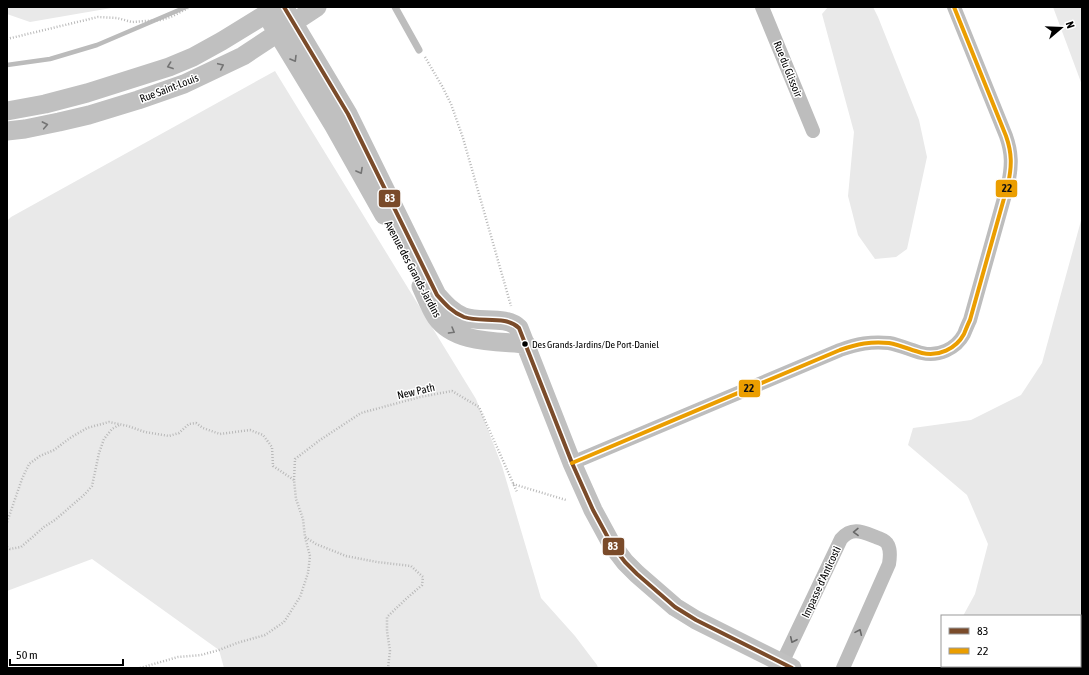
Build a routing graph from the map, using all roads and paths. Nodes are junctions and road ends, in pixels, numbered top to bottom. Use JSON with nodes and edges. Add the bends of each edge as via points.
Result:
{"nodes":[{"id":1,"x":190,"y":7,"type":"edge"},
{"id":2,"x":317,"y":7,"type":"edge"},
{"id":3,"x":395,"y":7,"type":"edge"},
{"id":4,"x":762,"y":7,"type":"edge"},
{"id":5,"x":954,"y":7,"type":"edge"},
{"id":6,"x":272,"y":11,"type":"edge"},
{"id":7,"x":289,"y":15,"type":"edge"},
{"id":8,"x":277,"y":32,"type":"junction"},
{"id":9,"x":7,"y":39,"type":"edge"},
{"id":10,"x":419,"y":50,"type":"joint"},
{"id":11,"x":7,"y":111,"type":"edge"},
{"id":12,"x":7,"y":131,"type":"edge"},
{"id":13,"x":813,"y":131,"type":"dead end"},
{"id":14,"x":511,"y":307,"type":"dead end"},
{"id":15,"x":526,"y":344,"type":"junction"},
{"id":16,"x":119,"y":425,"type":"junction"},
{"id":17,"x":572,"y":463,"type":"junction"},
{"id":18,"x":294,"y":480,"type":"junction"},
{"id":19,"x":513,"y":484,"type":"junction"},
{"id":20,"x":517,"y":492,"type":"dead end"},
{"id":21,"x":566,"y":500,"type":"dead end"},
{"id":22,"x":7,"y":522,"type":"edge"},
{"id":23,"x":305,"y":537,"type":"junction"},
{"id":24,"x":7,"y":547,"type":"edge"},
{"id":25,"x":787,"y":666,"type":"edge"},
{"id":26,"x":140,"y":668,"type":"edge"},
{"id":27,"x":388,"y":668,"type":"edge"},
{"id":28,"x":843,"y":668,"type":"edge"}],
"edges":[{"from":1,"to":9,"type":"path","via":[[161,20],[132,22],[98,17]]},
{"from":2,"to":7,"type":"street","name":"Rue Saint-Louis"},
{"from":3,"to":10,"type":"lane"},
{"from":4,"to":13,"type":"street","name":"Rue du Glissoir"},
{"from":5,"to":17,"type":"street","via":[[1010,146],[1011,158],[1008,184],[970,320],[957,344],[936,354],[876,342],[858,344]]},
{"from":6,"to":8,"type":"street","name":"Avenue des Grands-Jardins"},
{"from":6,"to":11,"type":"street","name":"Rue Saint-Louis","one_way":true,"via":[[193,58],[87,93]]},
{"from":7,"to":8,"type":"street","name":"Rue Saint-Louis"},
{"from":7,"to":15,"type":"street","name":"Avenue des Grands-Jardins","via":[[348,114],[437,295],[452,311],[465,318],[516,324]]},
{"from":12,"to":8,"type":"street","name":"Rue Saint-Louis","one_way":true,"via":[[82,116],[160,93],[243,56]]},
{"from":8,"to":15,"type":"street","name":"Avenue des Grands-Jardins","one_way":true,"via":[[390,225],[437,318],[451,331],[465,337]]},
{"from":10,"to":14,"type":"path","via":[[451,104]]},
{"from":15,"to":17,"type":"street","name":"Avenue des Grands-Jardins"},
{"from":16,"to":18,"type":"path","via":[[169,436],[179,433],[189,424],[196,423],[220,434],[250,430],[263,435],[272,447],[273,466]]},
{"from":16,"to":22,"type":"path","via":[[109,422],[87,428],[29,464]]},
{"from":16,"to":24,"type":"path","via":[[104,439],[92,486],[85,494],[21,547]]},
{"from":17,"to":25,"type":"street","name":"Avenue des Grands-Jardins","via":[[604,531],[625,562],[637,574],[675,607],[696,620]]},
{"from":18,"to":19,"type":"path","name":"New Path","via":[[295,459],[361,413],[452,391],[478,407]]},
{"from":18,"to":23,"type":"path"},
{"from":19,"to":20,"type":"path","name":"New Path"},
{"from":19,"to":21,"type":"path"},
{"from":23,"to":26,"type":"path","via":[[310,556],[308,573],[300,597],[284,622],[265,636],[237,642],[201,655],[178,657]]},
{"from":23,"to":27,"type":"path","via":[[346,556],[411,566],[423,577],[422,585],[387,617],[390,651]]},
{"from":28,"to":25,"type":"street","name":"Impasse d'Anticosti","one_way":true,"via":[[890,557],[888,544],[884,540],[858,531],[841,538]]}]}
